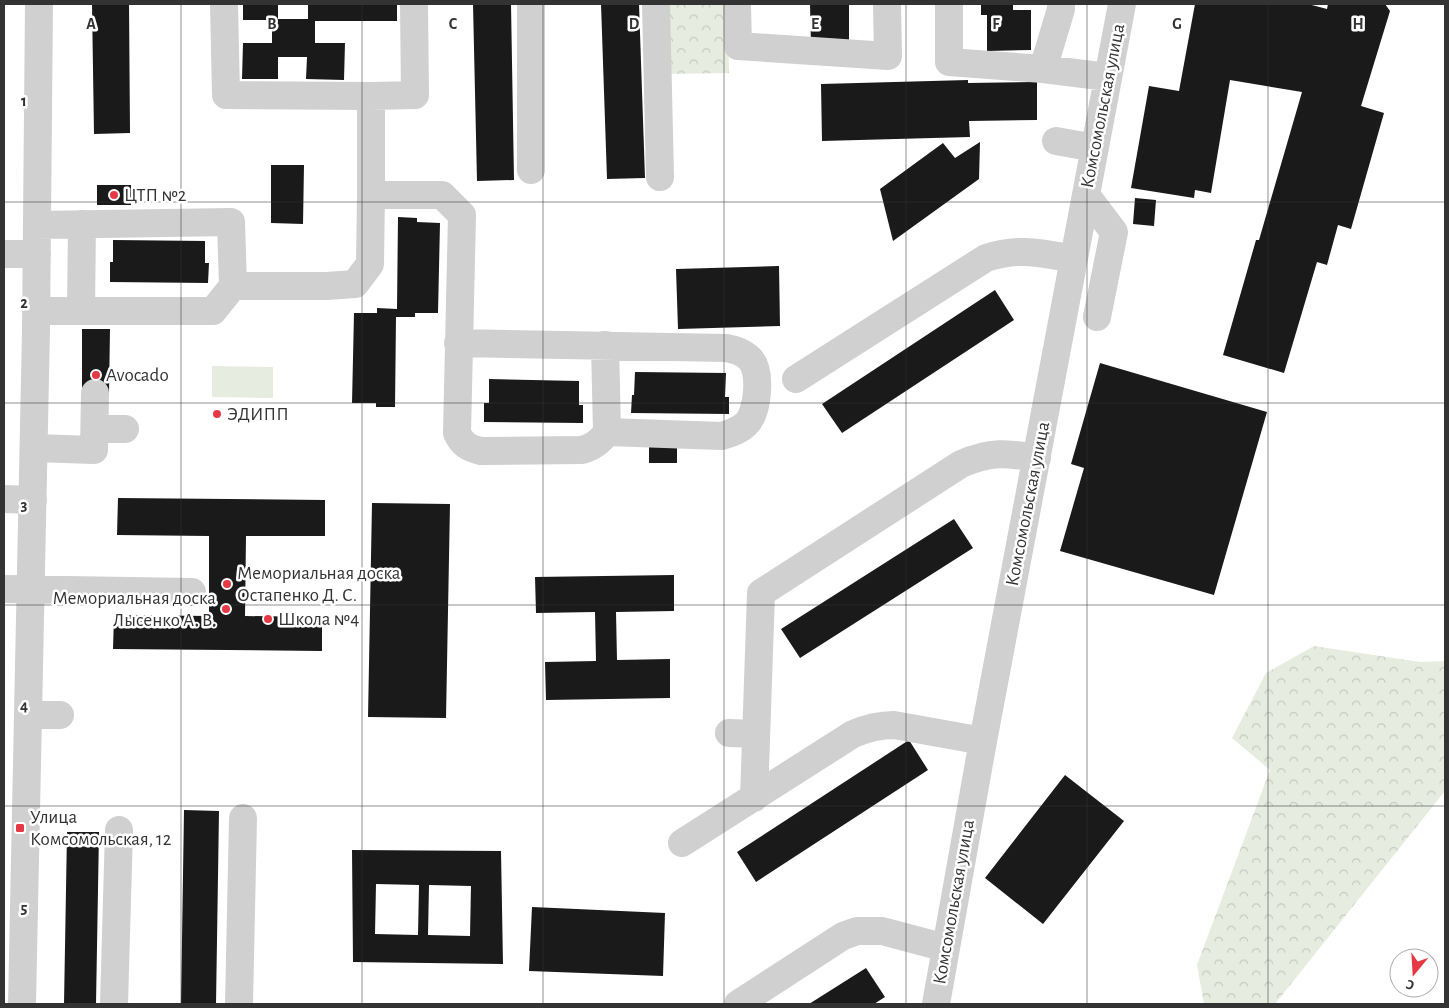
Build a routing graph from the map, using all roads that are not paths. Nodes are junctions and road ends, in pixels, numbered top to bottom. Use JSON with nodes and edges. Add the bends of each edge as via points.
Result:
{"nodes":[{"id":1,"x":39,"y":4,"type":"edge"},
{"id":2,"x":224,"y":4,"type":"edge"},
{"id":3,"x":414,"y":4,"type":"edge"},
{"id":4,"x":531,"y":4,"type":"edge"},
{"id":5,"x":656,"y":4,"type":"edge"},
{"id":6,"x":737,"y":4,"type":"edge"},
{"id":7,"x":887,"y":4,"type":"edge"},
{"id":8,"x":949,"y":4,"type":"edge"},
{"id":9,"x":1061,"y":4,"type":"edge"},
{"id":10,"x":1122,"y":4,"type":"edge"},
{"id":11,"x":1044,"y":69,"type":"junction"},
{"id":12,"x":1108,"y":78,"type":"junction"},
{"id":13,"x":372,"y":96,"type":"junction"},
{"id":14,"x":1056,"y":141,"type":"dead end"},
{"id":15,"x":1095,"y":148,"type":"junction"},
{"id":16,"x":531,"y":170,"type":"dead end"},
{"id":17,"x":660,"y":177,"type":"dead end"},
{"id":18,"x":371,"y":195,"type":"junction"},
{"id":19,"x":1086,"y":195,"type":"junction"},
{"id":20,"x":82,"y":224,"type":"junction"},
{"id":21,"x":37,"y":225,"type":"junction"},
{"id":22,"x":4,"y":254,"type":"edge"},
{"id":23,"x":37,"y":254,"type":"junction"},
{"id":24,"x":1074,"y":259,"type":"junction"},
{"id":25,"x":233,"y":286,"type":"junction"},
{"id":26,"x":36,"y":311,"type":"junction"},
{"id":27,"x":81,"y":311,"type":"junction"},
{"id":28,"x":1062,"y":321,"type":"junction"},
{"id":29,"x":458,"y":343,"type":"junction"},
{"id":30,"x":605,"y":345,"type":"junction"},
{"id":31,"x":796,"y":379,"type":"dead end"},
{"id":32,"x":96,"y":393,"type":"dead end"},
{"id":33,"x":95,"y":429,"type":"junction"},
{"id":34,"x":125,"y":429,"type":"dead end"},
{"id":35,"x":607,"y":432,"type":"junction"},
{"id":36,"x":34,"y":448,"type":"junction"},
{"id":37,"x":1036,"y":458,"type":"junction"},
{"id":38,"x":4,"y":500,"type":"edge"},
{"id":39,"x":33,"y":500,"type":"junction"},
{"id":40,"x":4,"y":589,"type":"edge"},
{"id":41,"x":192,"y":592,"type":"dead end"},
{"id":42,"x":31,"y":594,"type":"junction"},
{"id":43,"x":4,"y":598,"type":"edge"},
{"id":44,"x":60,"y":715,"type":"dead end"},
{"id":45,"x":20,"y":730,"type":"edge"},
{"id":46,"x":729,"y":733,"type":"dead end"},
{"id":47,"x":756,"y":734,"type":"junction"},
{"id":48,"x":983,"y":741,"type":"junction"},
{"id":49,"x":754,"y":798,"type":"junction"},
{"id":50,"x":243,"y":818,"type":"dead end"},
{"id":51,"x":119,"y":830,"type":"dead end"},
{"id":52,"x":682,"y":843,"type":"dead end"},
{"id":53,"x":14,"y":894,"type":"edge"},
{"id":54,"x":946,"y":948,"type":"junction"},
{"id":55,"x":22,"y":1004,"type":"edge"},
{"id":56,"x":114,"y":1004,"type":"edge"},
{"id":57,"x":239,"y":1004,"type":"edge"},
{"id":58,"x":738,"y":1004,"type":"edge"},
{"id":59,"x":936,"y":1004,"type":"edge"}],
"edges":[{"from":1,"to":21,"type":"street"},
{"from":2,"to":13,"type":"street","via":[[226,95]]},
{"from":3,"to":13,"type":"street","via":[[415,95]]},
{"from":4,"to":16,"type":"street"},
{"from":5,"to":17,"type":"street"},
{"from":6,"to":7,"type":"street","via":[[738,46],[888,56]]},
{"from":8,"to":11,"type":"street","via":[[949,62]]},
{"from":9,"to":11,"type":"street"},
{"from":10,"to":12,"type":"street","name":"Комсомольская улица"},
{"from":11,"to":12,"type":"street"},
{"from":12,"to":15,"type":"street","name":"Комсомольская улица"},
{"from":13,"to":18,"type":"street"},
{"from":14,"to":15,"type":"street"},
{"from":15,"to":19,"type":"street","name":"Комсомольская улица"},
{"from":18,"to":25,"type":"street","via":[[370,264],[354,284]]},
{"from":18,"to":29,"type":"street","via":[[442,195],[462,215]]},
{"from":19,"to":24,"type":"street","name":"Комсомольская улица"},
{"from":19,"to":28,"type":"street","via":[[1114,232],[1106,317]]},
{"from":20,"to":21,"type":"street"},
{"from":20,"to":25,"type":"street","via":[[231,222]]},
{"from":20,"to":27,"type":"street"},
{"from":21,"to":23,"type":"street"},
{"from":22,"to":23,"type":"street"},
{"from":23,"to":26,"type":"street"},
{"from":24,"to":28,"type":"street","name":"Комсомольская улица"},
{"from":24,"to":31,"type":"street","via":[[1025,251],[1003,252],[986,258]]},
{"from":25,"to":27,"type":"street","via":[[213,312]]},
{"from":26,"to":27,"type":"street"},
{"from":26,"to":36,"type":"street"},
{"from":28,"to":37,"type":"street","name":"Комсомольская улица"},
{"from":29,"to":30,"type":"street"},
{"from":29,"to":35,"type":"street","via":[[457,433],[461,442],[471,449],[582,450],[601,441]]},
{"from":30,"to":35,"type":"street"},
{"from":30,"to":35,"type":"street","via":[[726,348],[741,352],[752,360],[756,372],[757,402],[748,423],[736,432],[722,436]]},
{"from":32,"to":33,"type":"street"},
{"from":33,"to":34,"type":"street"},
{"from":33,"to":36,"type":"street","via":[[94,450]]},
{"from":36,"to":39,"type":"street"},
{"from":37,"to":47,"type":"street","via":[[992,454],[962,464],[761,593]]},
{"from":37,"to":48,"type":"street","name":"Комсомольская улица"},
{"from":38,"to":39,"type":"street"},
{"from":39,"to":42,"type":"street"},
{"from":40,"to":42,"type":"street"},
{"from":41,"to":42,"type":"street"},
{"from":42,"to":43,"type":"street"},
{"from":42,"to":45,"type":"street"},
{"from":44,"to":45,"type":"street"},
{"from":45,"to":53,"type":"street"},
{"from":46,"to":47,"type":"street"},
{"from":47,"to":49,"type":"street"},
{"from":48,"to":49,"type":"street","via":[[879,725],[853,734]]},
{"from":48,"to":54,"type":"street","name":"Комсомольская улица"},
{"from":49,"to":52,"type":"street"},
{"from":50,"to":57,"type":"street"},
{"from":51,"to":56,"type":"street"},
{"from":53,"to":55,"type":"street"},
{"from":54,"to":58,"type":"street","via":[[882,931],[857,931],[843,936]]},
{"from":54,"to":59,"type":"street","name":"Комсомольская улица"}]}
